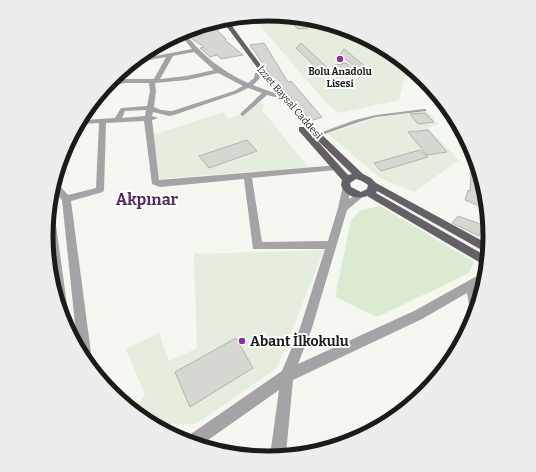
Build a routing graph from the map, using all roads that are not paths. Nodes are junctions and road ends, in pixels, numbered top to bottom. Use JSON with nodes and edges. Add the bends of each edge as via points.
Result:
{"nodes":[{"id":1,"x":228,"y":25,"type":"edge"},
{"id":2,"x":185,"y":37,"type":"edge"},
{"id":3,"x":195,"y":50,"type":"junction"},
{"id":4,"x":239,"y":51,"type":"dead end"},
{"id":5,"x":170,"y":56,"type":"junction"},
{"id":6,"x":143,"y":61,"type":"edge"},
{"id":7,"x":217,"y":71,"type":"junction"},
{"id":8,"x":257,"y":74,"type":"junction"},
{"id":9,"x":154,"y":81,"type":"junction"},
{"id":10,"x":117,"y":83,"type":"edge"},
{"id":11,"x":246,"y":86,"type":"junction"},
{"id":12,"x":268,"y":88,"type":"junction"},
{"id":13,"x":277,"y":95,"type":"junction"},
{"id":14,"x":150,"y":108,"type":"junction"},
{"id":15,"x":424,"y":110,"type":"dead end"},
{"id":16,"x":174,"y":113,"type":"junction"},
{"id":17,"x":243,"y":114,"type":"dead end"},
{"id":18,"x":103,"y":120,"type":"junction"},
{"id":19,"x":117,"y":120,"type":"junction"},
{"id":20,"x":148,"y":120,"type":"junction"},
{"id":21,"x":86,"y":122,"type":"edge"},
{"id":22,"x":318,"y":135,"type":"junction"},
{"id":23,"x":336,"y":167,"type":"junction"},
{"id":24,"x":248,"y":176,"type":"junction"},
{"id":25,"x":360,"y":177,"type":"junction"},
{"id":26,"x":346,"y":184,"type":"junction"},
{"id":27,"x":58,"y":189,"type":"edge"},
{"id":28,"x":368,"y":191,"type":"junction"},
{"id":29,"x":66,"y":199,"type":"junction"},
{"id":30,"x":343,"y":208,"type":"junction"},
{"id":31,"x":53,"y":243,"type":"edge"},
{"id":32,"x":331,"y":245,"type":"junction"},
{"id":33,"x":483,"y":246,"type":"edge"},
{"id":34,"x":482,"y":260,"type":"edge"},
{"id":35,"x":57,"y":279,"type":"edge"},
{"id":36,"x":476,"y":282,"type":"edge"},
{"id":37,"x":476,"y":293,"type":"edge"},
{"id":38,"x":84,"y":347,"type":"edge"},
{"id":39,"x":287,"y":376,"type":"junction"},
{"id":40,"x":195,"y":438,"type":"edge"},
{"id":41,"x":279,"y":451,"type":"edge"}],
"edges":[{"from":1,"to":12,"type":"main road","name":"İzzet Baysal Caddesi"},
{"from":2,"to":3,"type":"street"},
{"from":3,"to":5,"type":"street"},
{"from":3,"to":7,"type":"street"},
{"from":4,"to":8,"type":"main road","name":"İzzet Baysal Caddesi"},
{"from":5,"to":6,"type":"street"},
{"from":5,"to":9,"type":"street"},
{"from":7,"to":9,"type":"street","via":[[182,80]]},
{"from":7,"to":11,"type":"street"},
{"from":8,"to":11,"type":"street","via":[[253,83]]},
{"from":8,"to":12,"type":"main road","name":"İzzet Baysal Caddesi"},
{"from":9,"to":10,"type":"street"},
{"from":9,"to":14,"type":"street"},
{"from":11,"to":12,"type":"street"},
{"from":11,"to":16,"type":"street","via":[[236,92]]},
{"from":12,"to":13,"type":"main road","name":"İzzet Baysal Caddesi"},
{"from":12,"to":17,"type":"street"},
{"from":13,"to":22,"type":"main road","name":"İzzet Baysal Caddesi"},
{"from":13,"to":23,"type":"main road","name":"İzzet Baysal Caddesi"},
{"from":14,"to":16,"type":"street"},
{"from":14,"to":19,"type":"street","via":[[123,109]]},
{"from":14,"to":20,"type":"street"},
{"from":15,"to":22,"type":"street","via":[[376,116]]},
{"from":16,"to":20,"type":"street"},
{"from":18,"to":19,"type":"street"},
{"from":18,"to":21,"type":"street"},
{"from":18,"to":29,"type":"street","via":[[100,190]]},
{"from":19,"to":20,"type":"street"},
{"from":20,"to":24,"type":"street","via":[[155,182],[160,184]]},
{"from":22,"to":25,"type":"main road","name":"İzzet Baysal Caddesi"},
{"from":23,"to":24,"type":"street"},
{"from":23,"to":26,"type":"main road","name":"İzzet Baysal Caddesi"},
{"from":24,"to":32,"type":"street","via":[[257,246]]},
{"from":25,"to":26,"type":"main road","via":[[352,177]]},
{"from":25,"to":28,"type":"main road","name":"İzzet Baysal Caddesi","via":[[368,180]]},
{"from":26,"to":28,"type":"main road","via":[[352,193]]},
{"from":26,"to":30,"type":"street"},
{"from":27,"to":29,"type":"street"},
{"from":28,"to":30,"type":"street"},
{"from":28,"to":33,"type":"main road"},
{"from":28,"to":34,"type":"main road"},
{"from":29,"to":38,"type":"street"},
{"from":30,"to":32,"type":"street"},
{"from":31,"to":35,"type":"street"},
{"from":32,"to":39,"type":"street","via":[[306,328]]},
{"from":36,"to":37,"type":"street"},
{"from":36,"to":39,"type":"street","via":[[418,315]]},
{"from":39,"to":40,"type":"street"},
{"from":39,"to":41,"type":"street"}]}
